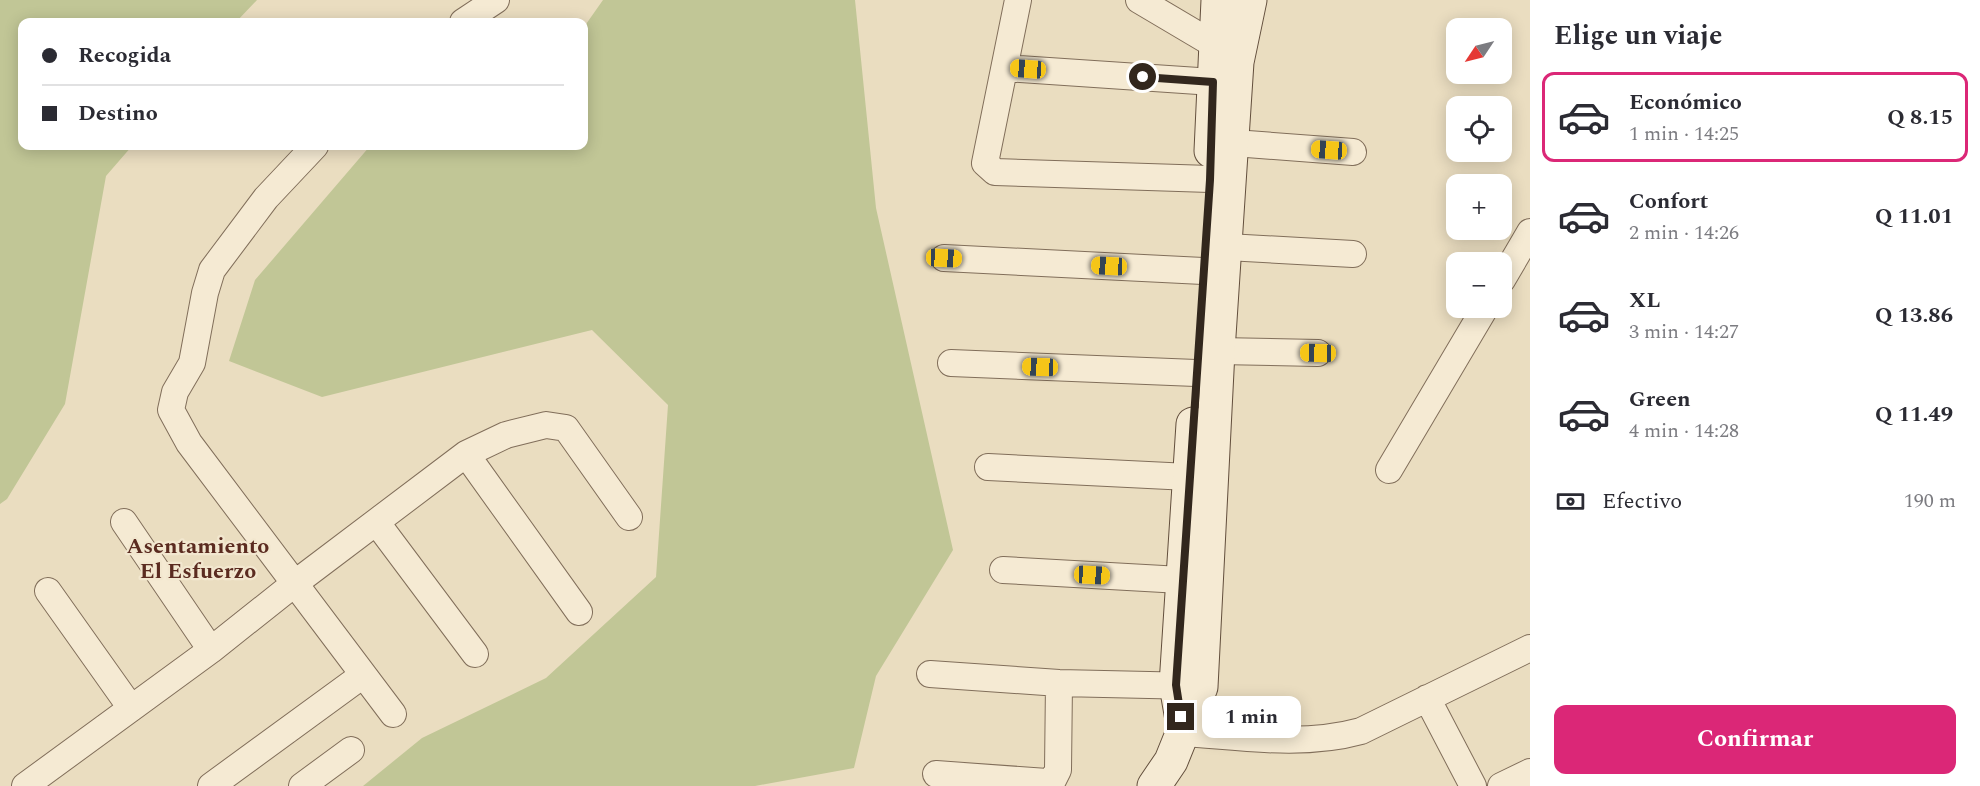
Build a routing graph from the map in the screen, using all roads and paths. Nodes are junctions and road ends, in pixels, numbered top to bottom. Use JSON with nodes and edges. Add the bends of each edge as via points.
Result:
{"nodes":[{"id":1,"x":496,"y":0,"type":"edge"},
{"id":2,"x":1018,"y":0,"type":"edge"},
{"id":3,"x":1139,"y":0,"type":"edge"},
{"id":4,"x":1218,"y":0,"type":"edge"},
{"id":5,"x":1250,"y":0,"type":"edge"},
{"id":6,"x":469,"y":18,"type":"edge"},
{"id":7,"x":1215,"y":45,"type":"junction"},
{"id":8,"x":1005,"y":68,"type":"junction"},
{"id":9,"x":1213,"y":82,"type":"junction"},
{"id":10,"x":1234,"y":143,"type":"junction"},
{"id":11,"x":311,"y":150,"type":"edge"},
{"id":12,"x":1353,"y":152,"type":"dead end"},
{"id":13,"x":1210,"y":180,"type":"junction"},
{"id":14,"x":1530,"y":232,"type":"edge"},
{"id":15,"x":1227,"y":246,"type":"junction"},
{"id":16,"x":1353,"y":254,"type":"dead end"},
{"id":17,"x":944,"y":258,"type":"dead end"},
{"id":18,"x":1512,"y":263,"type":"edge"},
{"id":19,"x":1203,"y":271,"type":"junction"},
{"id":20,"x":1479,"y":318,"type":"edge"},
{"id":21,"x":1318,"y":353,"type":"dead end"},
{"id":22,"x":1207,"y":362,"type":"junction"},
{"id":23,"x":951,"y":363,"type":"dead end"},
{"id":24,"x":466,"y":454,"type":"junction"},
{"id":25,"x":988,"y":467,"type":"dead end"},
{"id":26,"x":1389,"y":470,"type":"dead end"},
{"id":27,"x":1189,"y":477,"type":"junction"},
{"id":28,"x":629,"y":517,"type":"dead end"},
{"id":29,"x":124,"y":522,"type":"dead end"},
{"id":30,"x":377,"y":523,"type":"junction"},
{"id":31,"x":1003,"y":570,"type":"dead end"},
{"id":32,"x":1181,"y":580,"type":"junction"},
{"id":33,"x":294,"y":584,"type":"junction"},
{"id":34,"x":48,"y":591,"type":"dead end"},
{"id":35,"x":579,"y":612,"type":"dead end"},
{"id":36,"x":1530,"y":648,"type":"edge"},
{"id":37,"x":211,"y":650,"type":"junction"},
{"id":38,"x":475,"y":654,"type":"dead end"},
{"id":39,"x":930,"y":674,"type":"dead end"},
{"id":40,"x":363,"y":675,"type":"junction"},
{"id":41,"x":1059,"y":683,"type":"junction"},
{"id":42,"x":1189,"y":686,"type":"junction"},
{"id":43,"x":1427,"y":698,"type":"junction"},
{"id":44,"x":131,"y":708,"type":"junction"},
{"id":45,"x":393,"y":714,"type":"dead end"},
{"id":46,"x":1184,"y":733,"type":"junction"},
{"id":47,"x":351,"y":750,"type":"dead end"},
{"id":48,"x":1530,"y":771,"type":"edge"},
{"id":49,"x":936,"y":774,"type":"dead end"},
{"id":50,"x":25,"y":786,"type":"edge"},
{"id":51,"x":212,"y":786,"type":"edge"},
{"id":52,"x":302,"y":786,"type":"edge"},
{"id":53,"x":1154,"y":786,"type":"edge"},
{"id":54,"x":1473,"y":786,"type":"edge"},
{"id":55,"x":1501,"y":786,"type":"edge"}],
"edges":[{"from":1,"to":6,"type":"street"},
{"from":2,"to":8,"type":"street"},
{"from":3,"to":7,"type":"street"},
{"from":4,"to":7,"type":"main road"},
{"from":5,"to":10,"type":"main road","via":[[1237,62]]},
{"from":7,"to":9,"type":"main road"},
{"from":8,"to":9,"type":"street"},
{"from":8,"to":13,"type":"street","via":[[985,163],[995,171]]},
{"from":9,"to":13,"type":"main road"},
{"from":10,"to":12,"type":"street"},
{"from":10,"to":15,"type":"main road"},
{"from":11,"to":33,"type":"street","via":[[266,198],[212,270],[192,363],[175,392],[171,410],[189,443]]},
{"from":13,"to":19,"type":"main road"},
{"from":14,"to":18,"type":"street"},
{"from":15,"to":16,"type":"street"},
{"from":15,"to":22,"type":"main road"},
{"from":17,"to":19,"type":"street"},
{"from":19,"to":22,"type":"main road"},
{"from":20,"to":26,"type":"street"},
{"from":21,"to":22,"type":"street"},
{"from":22,"to":23,"type":"street"},
{"from":22,"to":27,"type":"main road"},
{"from":22,"to":42,"type":"main road"},
{"from":24,"to":28,"type":"street","via":[[516,432],[546,425],[566,428]]},
{"from":24,"to":30,"type":"street"},
{"from":24,"to":35,"type":"street"},
{"from":25,"to":27,"type":"street"},
{"from":27,"to":32,"type":"main road"},
{"from":29,"to":37,"type":"street"},
{"from":30,"to":33,"type":"street"},
{"from":30,"to":38,"type":"street"},
{"from":31,"to":32,"type":"street"},
{"from":32,"to":42,"type":"main road"},
{"from":33,"to":37,"type":"street"},
{"from":33,"to":40,"type":"street"},
{"from":34,"to":44,"type":"street"},
{"from":36,"to":43,"type":"street"},
{"from":37,"to":44,"type":"street"},
{"from":39,"to":41,"type":"street"},
{"from":40,"to":45,"type":"street"},
{"from":40,"to":51,"type":"street"},
{"from":41,"to":42,"type":"street"},
{"from":41,"to":49,"type":"street","via":[[1058,770],[1053,780]]},
{"from":42,"to":46,"type":"main road"},
{"from":43,"to":46,"type":"street","via":[[1361,731],[1336,738],[1303,741]]},
{"from":43,"to":54,"type":"street"},
{"from":44,"to":50,"type":"street"},
{"from":46,"to":53,"type":"main road","via":[[1172,761]]},
{"from":47,"to":52,"type":"street"},
{"from":48,"to":55,"type":"street"}]}
